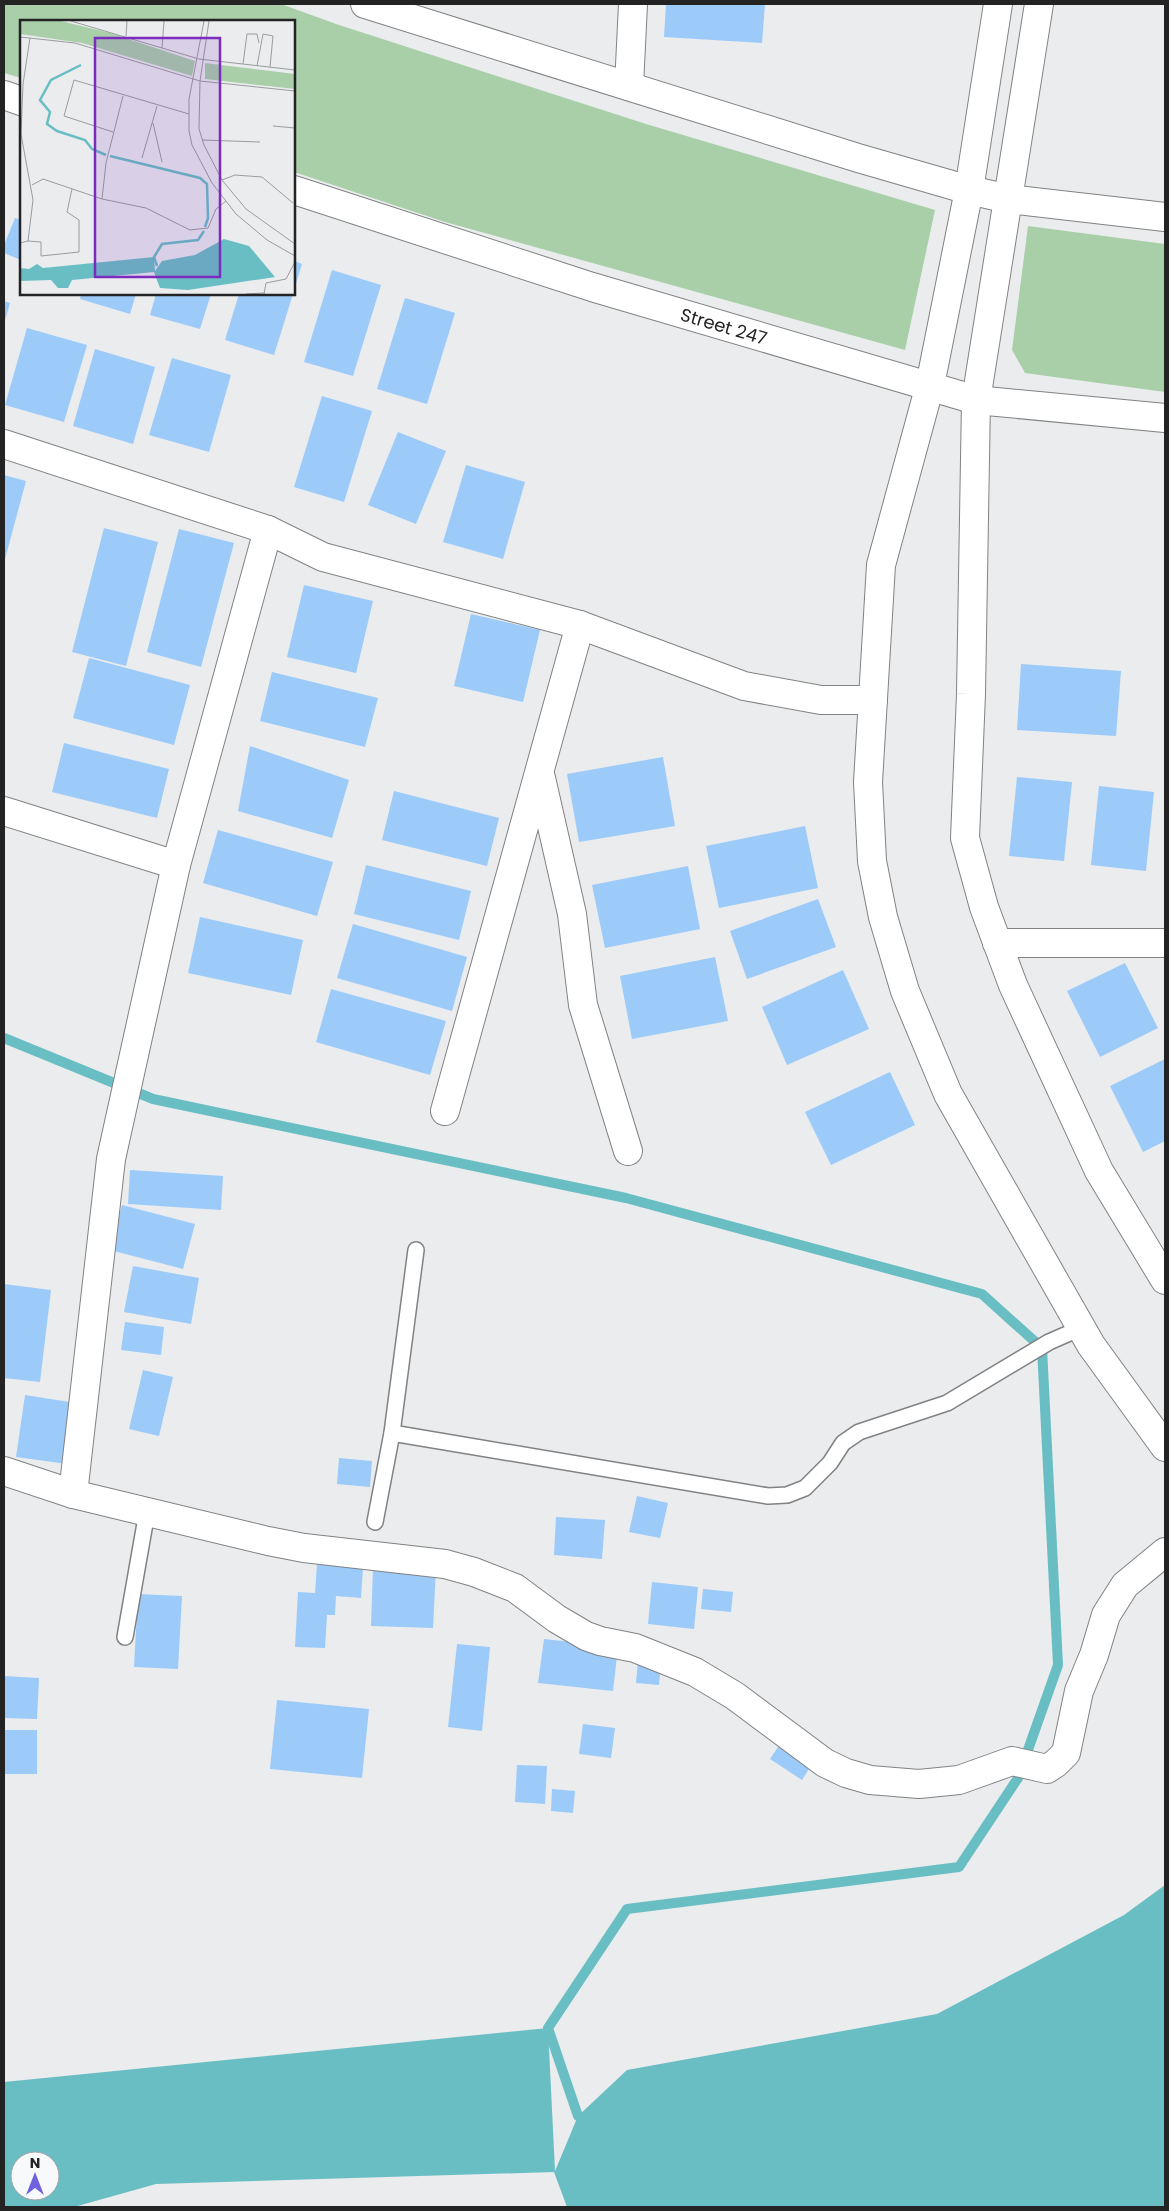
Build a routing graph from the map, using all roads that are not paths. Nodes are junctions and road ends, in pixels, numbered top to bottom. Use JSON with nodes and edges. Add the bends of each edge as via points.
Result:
{"nodes":[{"id":1,"x":364,"y":4,"type":"edge"},
{"id":2,"x":633,"y":4,"type":"edge"},
{"id":3,"x":998,"y":4,"type":"edge"},
{"id":4,"x":1039,"y":4,"type":"edge"},
{"id":5,"x":629,"y":86,"type":"junction"},
{"id":6,"x":4,"y":95,"type":"edge"},
{"id":7,"x":20,"y":101,"type":"edge"},
{"id":8,"x":295,"y":190,"type":"edge"},
{"id":9,"x":970,"y":190,"type":"junction"},
{"id":10,"x":1009,"y":199,"type":"junction"},
{"id":11,"x":1165,"y":217,"type":"edge"},
{"id":12,"x":930,"y":385,"type":"junction"},
{"id":13,"x":976,"y":400,"type":"junction"},
{"id":14,"x":1165,"y":418,"type":"edge"},
{"id":15,"x":4,"y":444,"type":"edge"},
{"id":16,"x":268,"y":530,"type":"junction"},
{"id":17,"x":580,"y":624,"type":"junction"},
{"id":18,"x":873,"y":700,"type":"junction"},
{"id":19,"x":540,"y":775,"type":"junction"},
{"id":20,"x":4,"y":811,"type":"edge"},
{"id":21,"x":176,"y":865,"type":"junction"},
{"id":22,"x":997,"y":943,"type":"junction"},
{"id":23,"x":1165,"y":943,"type":"edge"},
{"id":24,"x":445,"y":1111,"type":"dead end"},
{"id":25,"x":628,"y":1151,"type":"dead end"},
{"id":26,"x":416,"y":1250,"type":"dead end"},
{"id":27,"x":1165,"y":1280,"type":"edge"},
{"id":28,"x":1081,"y":1328,"type":"junction"},
{"id":29,"x":392,"y":1433,"type":"junction"},
{"id":30,"x":1164,"y":1441,"type":"edge"},
{"id":31,"x":4,"y":1471,"type":"edge"},
{"id":32,"x":73,"y":1494,"type":"junction"},
{"id":33,"x":147,"y":1512,"type":"junction"},
{"id":34,"x":375,"y":1522,"type":"dead end"},
{"id":35,"x":1165,"y":1552,"type":"edge"},
{"id":36,"x":125,"y":1637,"type":"dead end"}],
"edges":[{"from":1,"to":5,"type":"street"},
{"from":2,"to":5,"type":"street"},
{"from":3,"to":9,"type":"street"},
{"from":4,"to":10,"type":"street"},
{"from":5,"to":9,"type":"street"},
{"from":6,"to":7,"type":"street"},
{"from":8,"to":12,"type":"street","name":"Street 247","via":[[592,286]]},
{"from":9,"to":10,"type":"street"},
{"from":9,"to":12,"type":"street"},
{"from":10,"to":11,"type":"street"},
{"from":10,"to":13,"type":"street"},
{"from":12,"to":13,"type":"street","name":"Street 247"},
{"from":12,"to":18,"type":"street","via":[[881,565]]},
{"from":13,"to":14,"type":"street","name":"Street 247"},
{"from":13,"to":22,"type":"street","via":[[965,838]]},
{"from":15,"to":16,"type":"street"},
{"from":16,"to":17,"type":"street","via":[[323,557]]},
{"from":16,"to":21,"type":"street"},
{"from":17,"to":18,"type":"street","via":[[744,686],[821,700]]},
{"from":17,"to":19,"type":"street"},
{"from":18,"to":28,"type":"street","via":[[868,782],[872,861],[883,917],[905,991],[948,1094]]},
{"from":19,"to":24,"type":"street"},
{"from":19,"to":25,"type":"street","via":[[572,914],[583,1006]]},
{"from":20,"to":21,"type":"street"},
{"from":21,"to":32,"type":"street","via":[[111,1159]]},
{"from":22,"to":23,"type":"street"},
{"from":22,"to":27,"type":"street","via":[[1013,985],[1099,1171]]},
{"from":26,"to":29,"type":"lane"},
{"from":28,"to":29,"type":"lane","via":[[1049,1342],[947,1403],[859,1432],[844,1443],[830,1463],[805,1488],[787,1495],[768,1496]]},
{"from":28,"to":30,"type":"street"},
{"from":29,"to":34,"type":"lane"},
{"from":31,"to":32,"type":"street"},
{"from":32,"to":33,"type":"street"},
{"from":33,"to":35,"type":"street","via":[[304,1548],[445,1564],[474,1572],[515,1588],[586,1636],[635,1648],[696,1672],[735,1696],[825,1764],[870,1780],[918,1784],[959,1780],[1012,1761],[1047,1768],[1056,1764],[1066,1753],[1079,1690],[1106,1615],[1125,1585]]},
{"from":33,"to":36,"type":"lane"}]}
